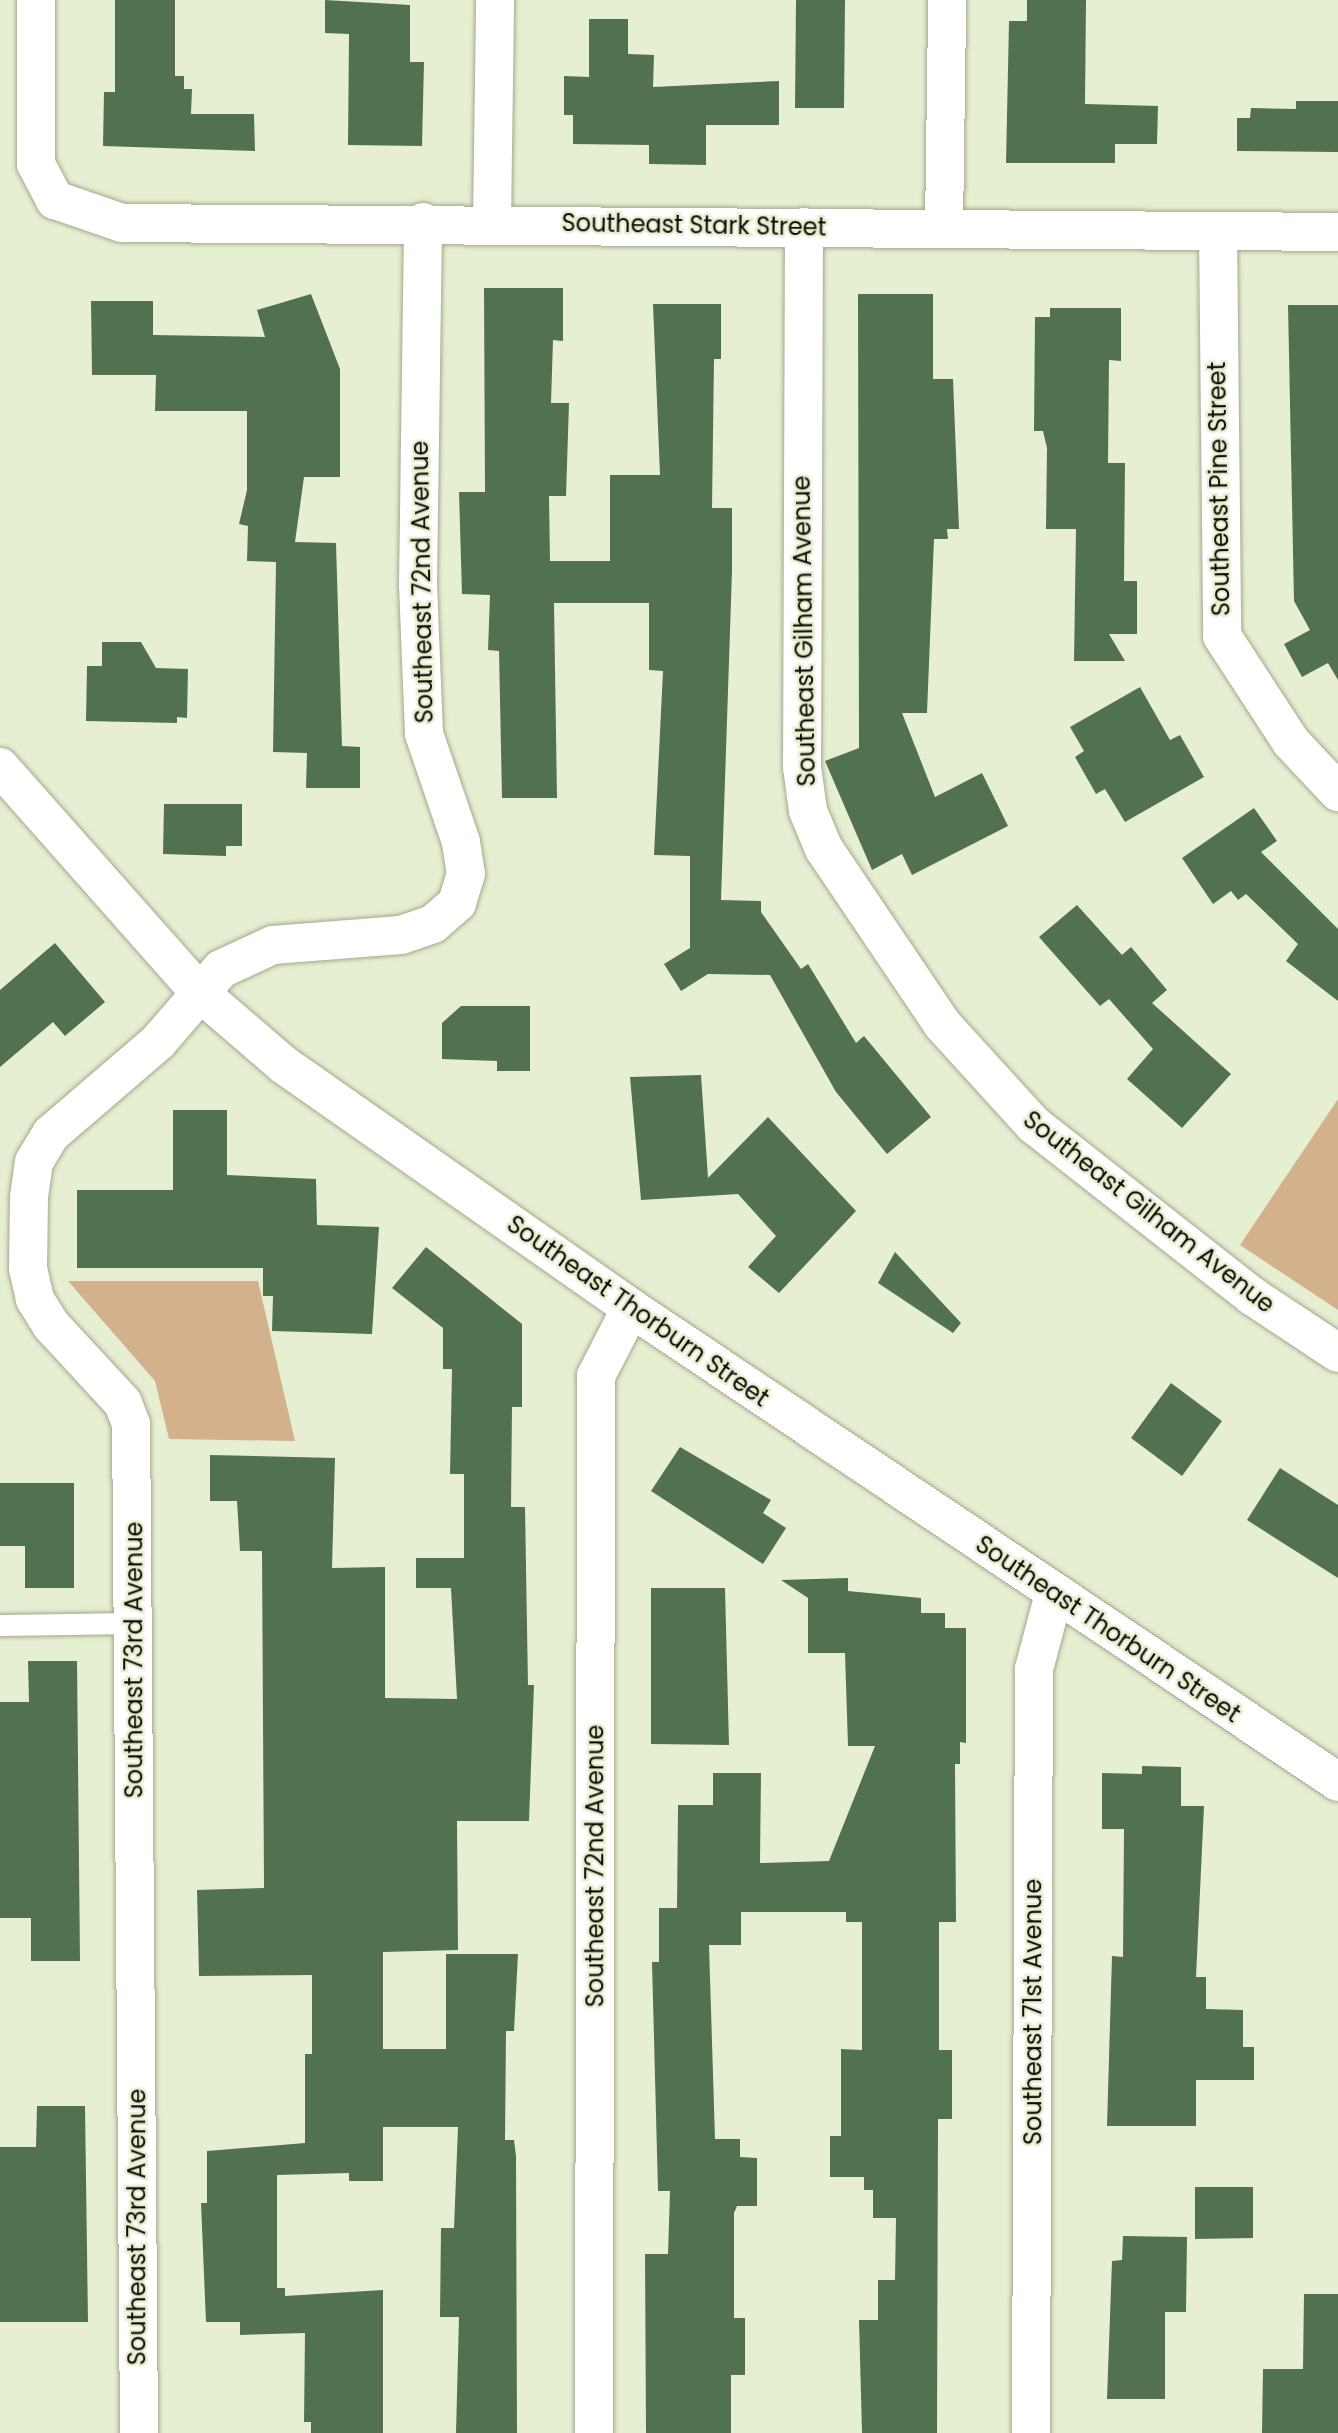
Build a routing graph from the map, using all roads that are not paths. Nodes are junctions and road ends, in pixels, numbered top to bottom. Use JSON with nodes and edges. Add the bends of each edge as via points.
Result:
{"nodes":[{"id":1,"x":36,"y":0,"type":"edge"},
{"id":2,"x":495,"y":0,"type":"edge"},
{"id":3,"x":947,"y":0,"type":"edge"},
{"id":4,"x":423,"y":222,"type":"junction"},
{"id":5,"x":492,"y":223,"type":"junction"},
{"id":6,"x":804,"y":227,"type":"junction"},
{"id":7,"x":944,"y":228,"type":"junction"},
{"id":8,"x":1218,"y":232,"type":"junction"},
{"id":9,"x":1338,"y":232,"type":"edge"},
{"id":10,"x":0,"y":767,"type":"edge"},
{"id":11,"x":1338,"y":792,"type":"edge"},
{"id":12,"x":198,"y":991,"type":"junction"},
{"id":13,"x":631,"y":1308,"type":"junction"},
{"id":14,"x":1338,"y":1353,"type":"edge"},
{"id":15,"x":1055,"y":1594,"type":"junction"},
{"id":16,"x":134,"y":1623,"type":"junction"},
{"id":17,"x":0,"y":1625,"type":"edge"},
{"id":18,"x":1338,"y":1782,"type":"edge"},
{"id":19,"x":139,"y":2433,"type":"edge"},
{"id":20,"x":593,"y":2433,"type":"edge"},
{"id":21,"x":1031,"y":2433,"type":"edge"}],
"edges":[{"from":1,"to":4,"type":"street","name":"Southeast Stark Street","via":[[35,154],[55,200],[87,216],[122,223]]},
{"from":2,"to":5,"type":"street"},
{"from":3,"to":7,"type":"street"},
{"from":4,"to":5,"type":"street","name":"Southeast Stark Street"},
{"from":4,"to":12,"type":"street","name":"Southeast 72nd Avenue","via":[[418,584],[424,734],[461,842],[466,874],[457,903],[433,924],[401,935],[273,945],[221,969]]},
{"from":5,"to":6,"type":"street","name":"Southeast Stark Street"},
{"from":6,"to":7,"type":"street","name":"Southeast Stark Street"},
{"from":6,"to":14,"type":"street","name":"Southeast Gilham Avenue","via":[[802,767],[808,811],[824,849],[942,1024],[1034,1125],[1252,1296]]},
{"from":7,"to":8,"type":"street","name":"Southeast Stark Street"},
{"from":8,"to":9,"type":"street","name":"Southeast Stark Street"},
{"from":8,"to":11,"type":"street","name":"Southeast Pine Street","via":[[1222,636],[1291,742]]},
{"from":10,"to":12,"type":"street","name":"Southeast Thorburn Street"},
{"from":12,"to":13,"type":"street","name":"Southeast Thorburn Street","via":[[285,1065]]},
{"from":12,"to":16,"type":"street","name":"Southeast 73rd Avenue","via":[[158,1042],[51,1134],[34,1162],[29,1197],[28,1269],[35,1299],[51,1325],[123,1403],[131,1424]]},
{"from":13,"to":15,"type":"street","name":"Southeast Thorburn Street"},
{"from":13,"to":20,"type":"street","name":"Southeast 72nd Avenue","via":[[596,1376]]},
{"from":15,"to":18,"type":"street","name":"Southeast Thorburn Street"},
{"from":15,"to":21,"type":"street","name":"Southeast 71st Avenue","via":[[1034,1669]]},
{"from":16,"to":17,"type":"lane"},
{"from":16,"to":19,"type":"street","name":"Southeast 73rd Avenue"}]}
